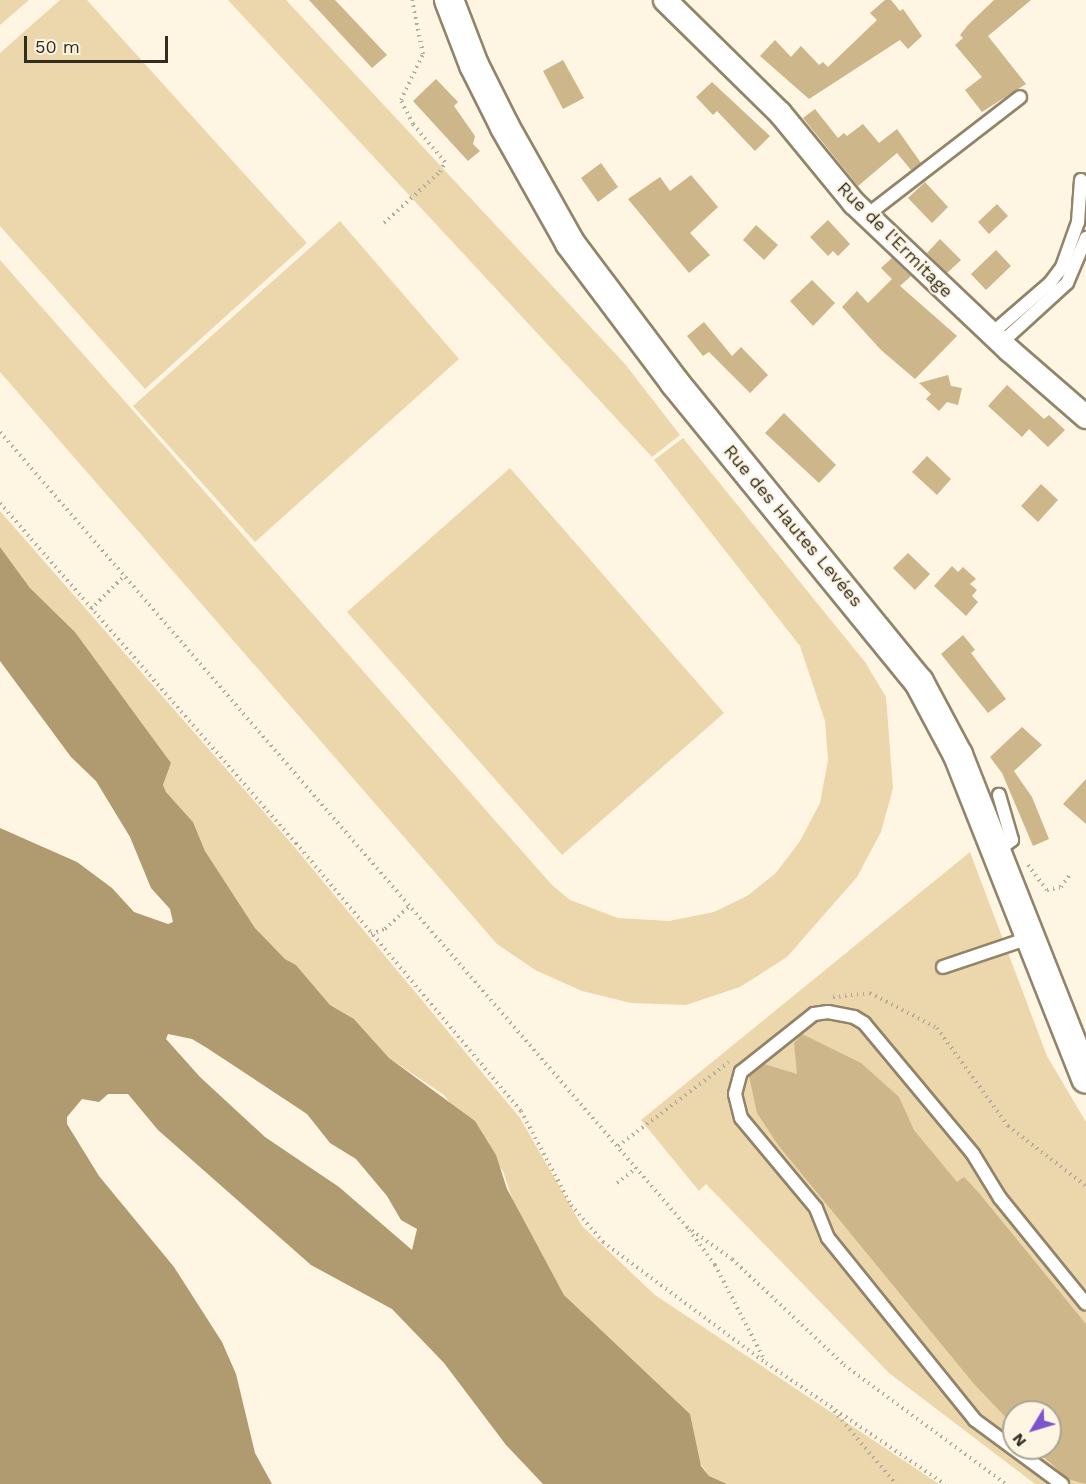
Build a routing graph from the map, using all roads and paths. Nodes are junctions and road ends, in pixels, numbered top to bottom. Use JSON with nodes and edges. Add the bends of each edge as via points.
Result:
{"nodes":[{"id":1,"x":412,"y":0,"type":"edge"},
{"id":2,"x":449,"y":0,"type":"edge"},
{"id":3,"x":665,"y":0,"type":"edge"},
{"id":4,"x":1020,"y":97,"type":"dead end"},
{"id":5,"x":1081,"y":180,"type":"dead end"},
{"id":6,"x":867,"y":215,"type":"junction"},
{"id":7,"x":384,"y":223,"type":"dead end"},
{"id":8,"x":1086,"y":238,"type":"edge"},
{"id":9,"x":996,"y":338,"type":"junction"},
{"id":10,"x":1086,"y":417,"type":"edge"},
{"id":11,"x":0,"y":432,"type":"edge"},
{"id":12,"x":0,"y":503,"type":"edge"},
{"id":13,"x":125,"y":575,"type":"junction"},
{"id":14,"x":91,"y":609,"type":"junction"},
{"id":15,"x":999,"y":795,"type":"dead end"},
{"id":16,"x":1004,"y":846,"type":"junction"},
{"id":17,"x":1069,"y":876,"type":"dead end"},
{"id":18,"x":411,"y":905,"type":"junction"},
{"id":19,"x":371,"y":934,"type":"junction"},
{"id":20,"x":1029,"y":938,"type":"junction"},
{"id":21,"x":943,"y":967,"type":"dead end"},
{"id":22,"x":823,"y":999,"type":"dead end"},
{"id":23,"x":730,"y":1060,"type":"dead end"},
{"id":24,"x":1086,"y":1079,"type":"edge"},
{"id":25,"x":618,"y":1146,"type":"junction"},
{"id":26,"x":636,"y":1168,"type":"junction"},
{"id":27,"x":617,"y":1183,"type":"dead end"},
{"id":28,"x":1086,"y":1186,"type":"edge"},
{"id":29,"x":687,"y":1227,"type":"junction"},
{"id":30,"x":1086,"y":1304,"type":"edge"},
{"id":31,"x":766,"y":1363,"type":"junction"},
{"id":32,"x":830,"y":1406,"type":"junction"},
{"id":33,"x":896,"y":1484,"type":"edge"},
{"id":34,"x":945,"y":1484,"type":"edge"},
{"id":35,"x":1006,"y":1484,"type":"edge"},
{"id":36,"x":1062,"y":1484,"type":"edge"}],
"edges":[{"from":1,"to":7,"type":"path","via":[[423,54],[401,100],[413,124],[438,149],[445,162],[440,172]]},
{"from":2,"to":16,"type":"street","name":"Rue des Hautes Levées","via":[[474,65],[570,243],[675,383],[919,682]]},
{"from":3,"to":6,"type":"street","name":"Rue de l'Ermitage","via":[[780,113]]},
{"from":4,"to":6,"type":"lane"},
{"from":5,"to":9,"type":"lane","via":[[1078,222],[1062,267]]},
{"from":6,"to":9,"type":"street","name":"Rue de l'Ermitage"},
{"from":8,"to":9,"type":"lane","via":[[1067,283]]},
{"from":9,"to":10,"type":"street","name":"Rue de l'Ermitage"},
{"from":11,"to":13,"type":"path"},
{"from":12,"to":14,"type":"path"},
{"from":13,"to":14,"type":"path"},
{"from":13,"to":18,"type":"path"},
{"from":14,"to":19,"type":"path"},
{"from":15,"to":16,"type":"lane"},
{"from":16,"to":17,"type":"path","via":[[1047,890],[1061,887]]},
{"from":16,"to":20,"type":"street","name":"Rue des Hautes Levées"},
{"from":18,"to":19,"type":"path","via":[[385,929]]},
{"from":18,"to":25,"type":"path"},
{"from":19,"to":31,"type":"path","via":[[521,1111],[571,1205],[603,1242]]},
{"from":20,"to":21,"type":"lane"},
{"from":20,"to":24,"type":"street","name":"Rue des Hautes Levées"},
{"from":22,"to":28,"type":"path","via":[[870,993],[937,1028],[1008,1126]]},
{"from":23,"to":25,"type":"path"},
{"from":25,"to":26,"type":"path"},
{"from":26,"to":27,"type":"path"},
{"from":26,"to":29,"type":"path"},
{"from":29,"to":31,"type":"path","via":[[715,1265]]},
{"from":29,"to":35,"type":"path","via":[[732,1259],[844,1365]]},
{"from":30,"to":36,"type":"lane","via":[[1000,1198],[973,1154],[864,1023],[845,1015],[814,1014],[741,1072],[735,1094],[741,1118],[816,1208],[828,1238],[975,1420]]},
{"from":31,"to":32,"type":"path"},
{"from":32,"to":33,"type":"path"},
{"from":32,"to":34,"type":"path"}]}
